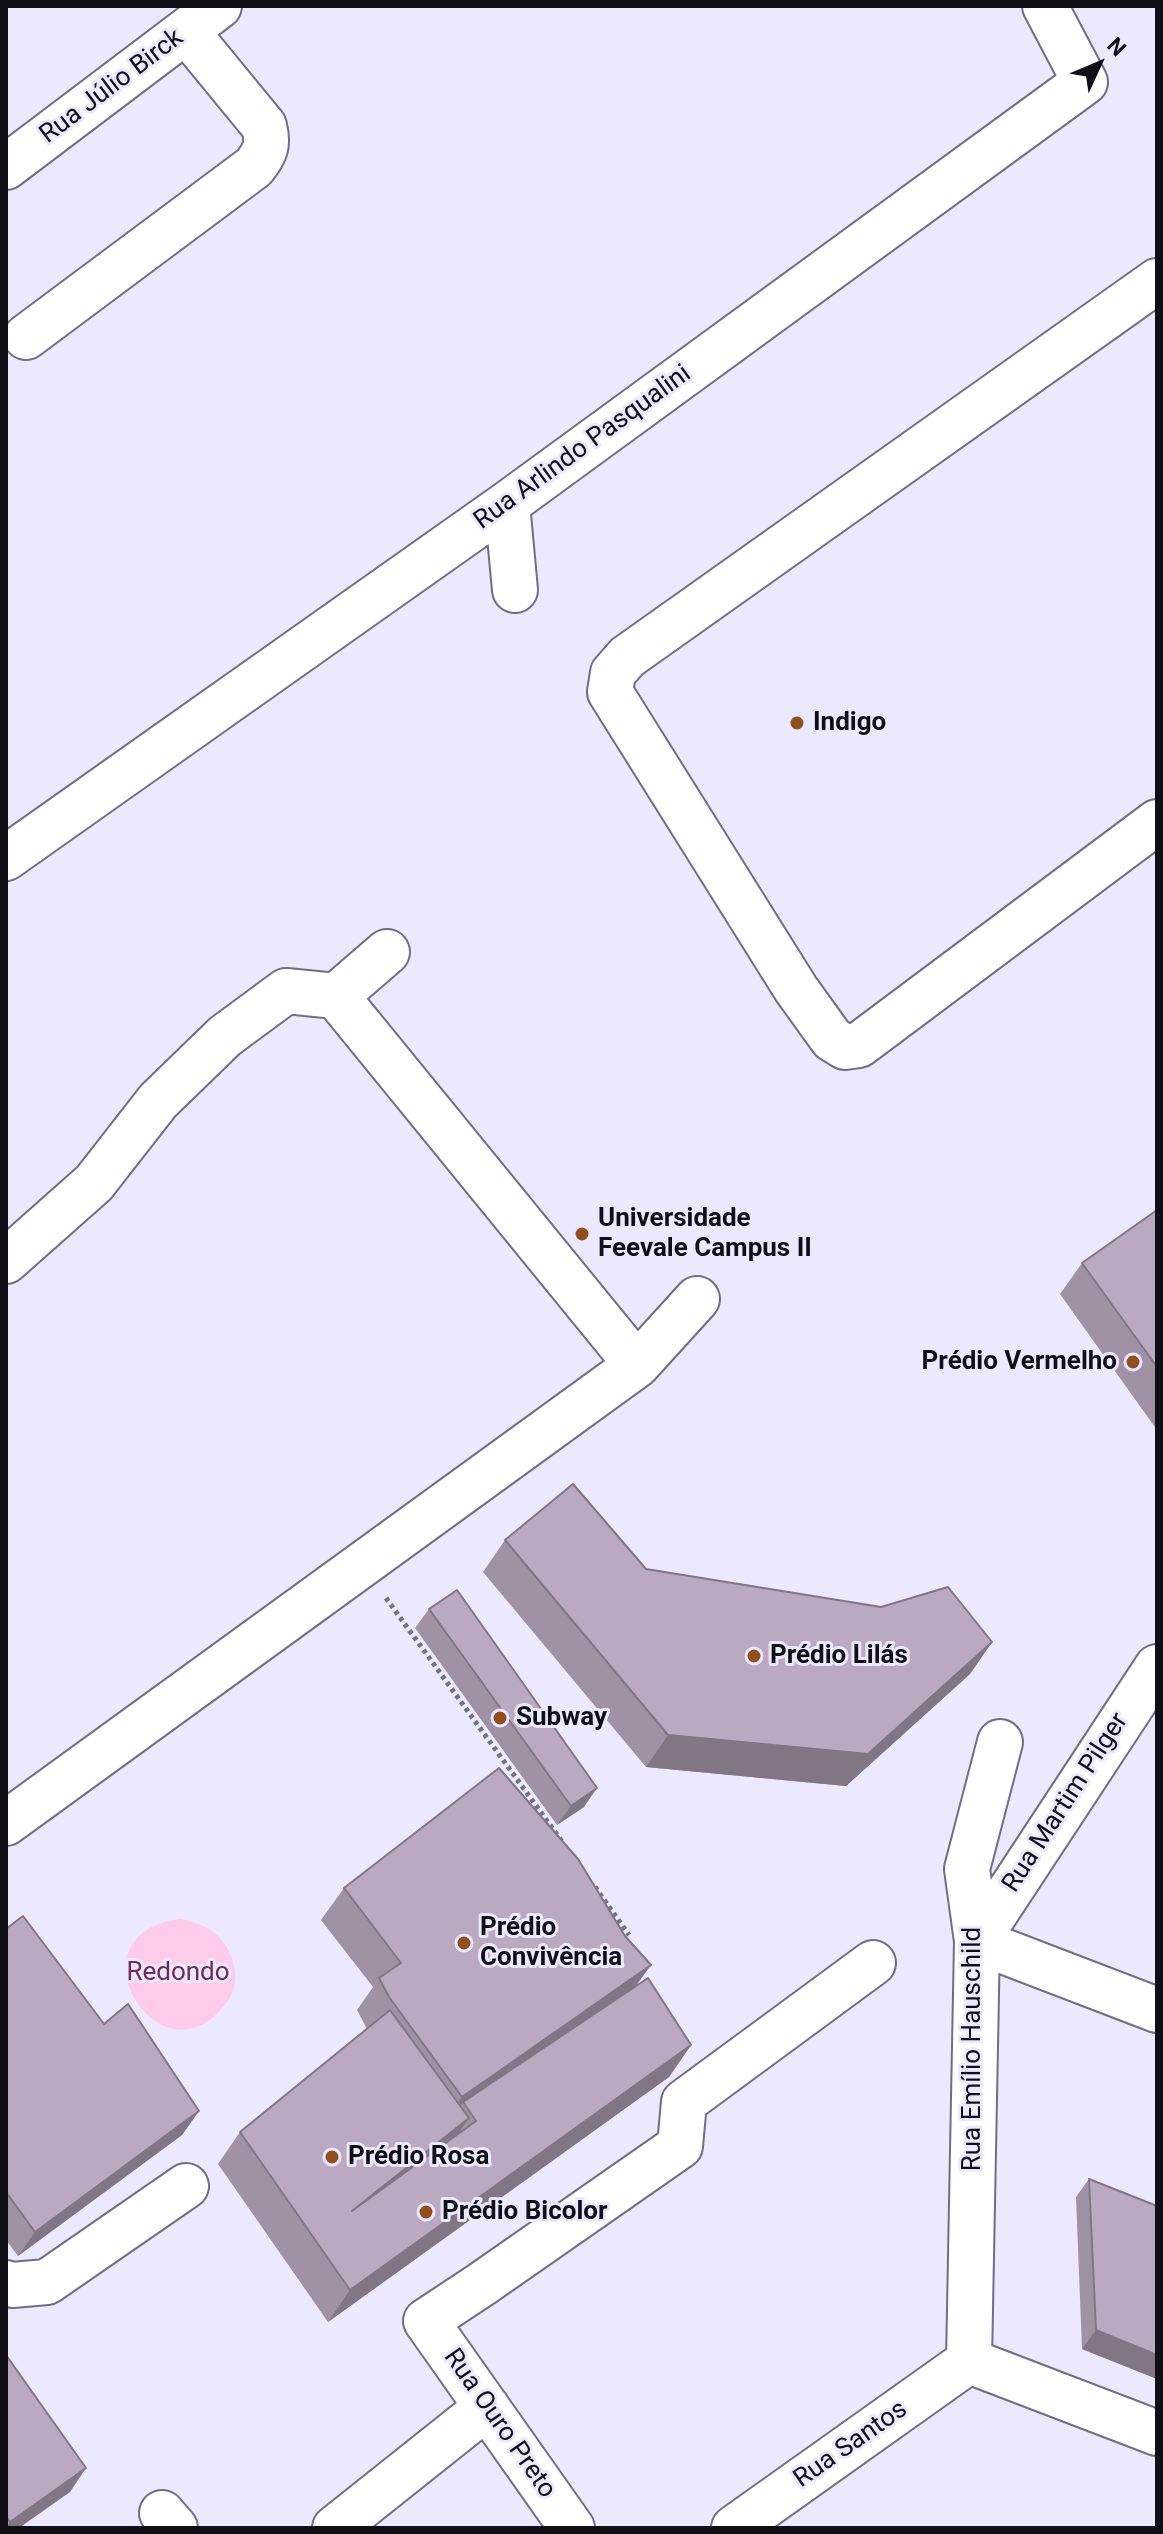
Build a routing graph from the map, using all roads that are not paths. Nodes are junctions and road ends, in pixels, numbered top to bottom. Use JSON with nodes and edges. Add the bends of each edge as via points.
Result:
{"nodes":[{"id":1,"x":1045,"y":6,"type":"edge"},
{"id":2,"x":203,"y":18,"type":"edge"},
{"id":3,"x":6,"y":167,"type":"edge"},
{"id":4,"x":1157,"y":281,"type":"edge"},
{"id":5,"x":26,"y":337,"type":"dead end"},
{"id":6,"x":507,"y":504,"type":"junction"},
{"id":7,"x":515,"y":590,"type":"dead end"},
{"id":8,"x":1157,"y":822,"type":"edge"},
{"id":9,"x":6,"y":858,"type":"edge"},
{"id":10,"x":387,"y":952,"type":"dead end"},
{"id":11,"x":336,"y":996,"type":"junction"},
{"id":12,"x":6,"y":1261,"type":"edge"},
{"id":13,"x":697,"y":1299,"type":"dead end"},
{"id":14,"x":637,"y":1365,"type":"junction"},
{"id":15,"x":1157,"y":1667,"type":"edge"},
{"id":16,"x":1000,"y":1742,"type":"dead end"},
{"id":17,"x":6,"y":1823,"type":"edge"},
{"id":18,"x":977,"y":1941,"type":"junction"},
{"id":19,"x":873,"y":1963,"type":"dead end"},
{"id":20,"x":1157,"y":2010,"type":"edge"},
{"id":21,"x":186,"y":2186,"type":"dead end"},
{"id":22,"x":6,"y":2283,"type":"edge"},
{"id":23,"x":969,"y":2361,"type":"junction"},
{"id":24,"x":487,"y":2407,"type":"junction"},
{"id":25,"x":1157,"y":2433,"type":"edge"},
{"id":26,"x":335,"y":2528,"type":"edge"},
{"id":27,"x":572,"y":2528,"type":"edge"},
{"id":28,"x":734,"y":2528,"type":"edge"}],
"edges":[{"from":1,"to":6,"type":"street","name":"Rua Arlindo Pasqualini","via":[[1085,82]]},
{"from":2,"to":3,"type":"street","name":"Rua Júlio Birck"},
{"from":2,"to":5,"type":"street","via":[[264,126],[266,152],[254,167]]},
{"from":4,"to":8,"type":"street","via":[[627,657],[613,673],[610,692],[796,989],[832,1039],[845,1047],[859,1045]]},
{"from":6,"to":7,"type":"street"},
{"from":6,"to":9,"type":"street","name":"Rua Arlindo Pasqualini"},
{"from":10,"to":11,"type":"street"},
{"from":11,"to":12,"type":"street","via":[[286,991],[225,1036],[158,1101],[94,1183]]},
{"from":11,"to":14,"type":"street"},
{"from":13,"to":14,"type":"street"},
{"from":14,"to":17,"type":"street"},
{"from":15,"to":18,"type":"street","name":"Rua Martim Pilger"},
{"from":16,"to":18,"type":"street","name":"Rua Emílio Hauschild","via":[[967,1869]]},
{"from":18,"to":20,"type":"street"},
{"from":18,"to":23,"type":"street","name":"Rua Emílio Hauschild"},
{"from":19,"to":24,"type":"street","name":"Rua Ouro Preto","via":[[684,2102],[680,2146],[426,2321]]},
{"from":21,"to":22,"type":"street","via":[[47,2282]]},
{"from":23,"to":25,"type":"street"},
{"from":23,"to":28,"type":"street","name":"Rua Santos"},
{"from":24,"to":26,"type":"street"},
{"from":24,"to":27,"type":"street","name":"Rua Ouro Preto"}]}
